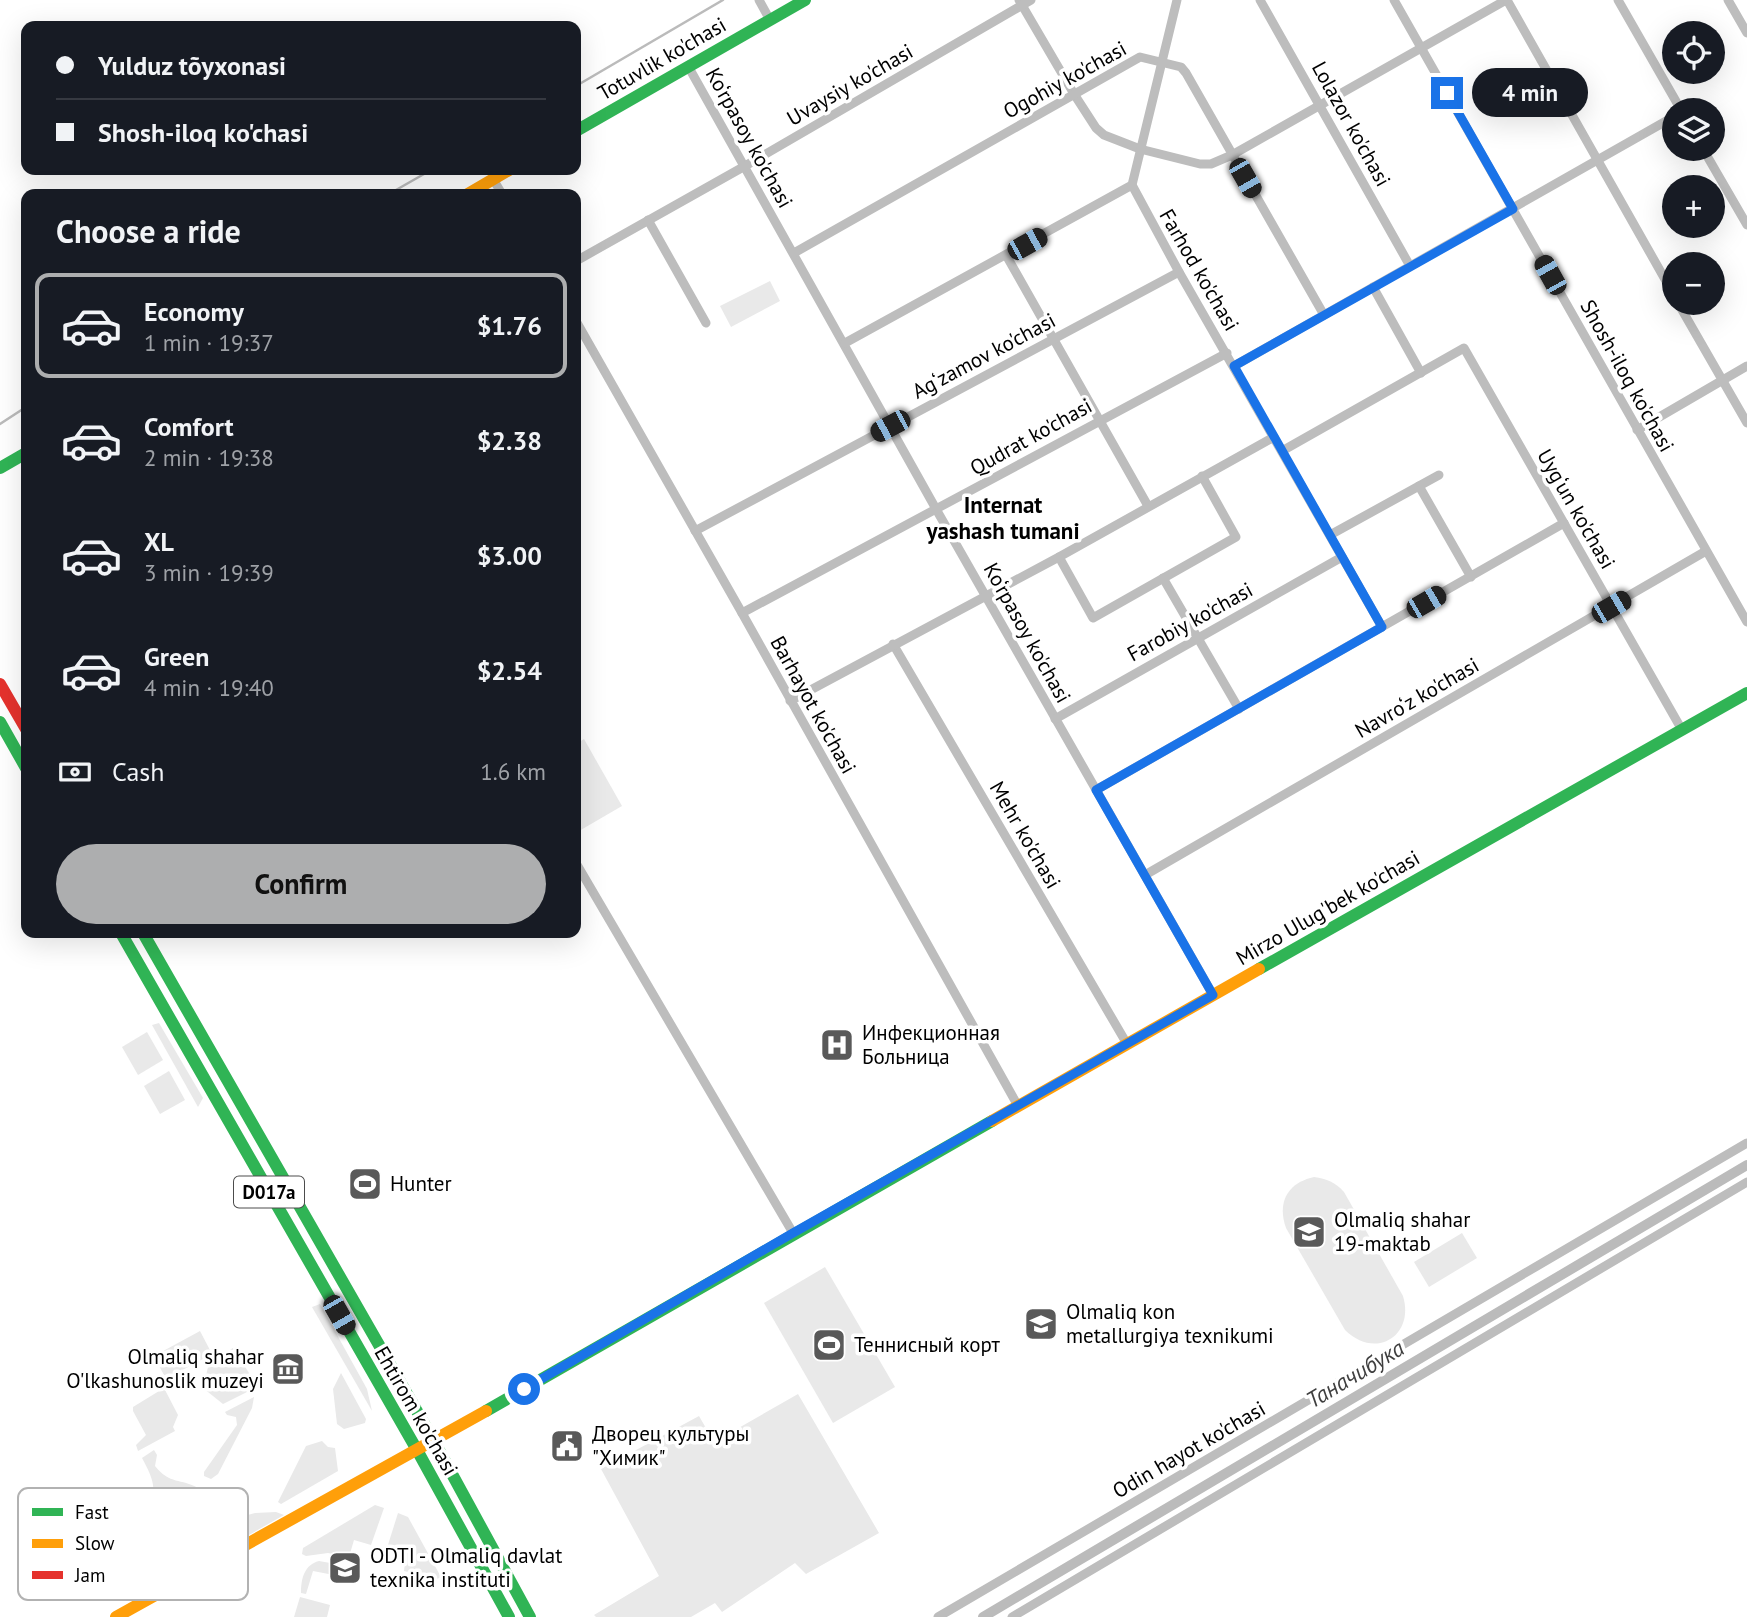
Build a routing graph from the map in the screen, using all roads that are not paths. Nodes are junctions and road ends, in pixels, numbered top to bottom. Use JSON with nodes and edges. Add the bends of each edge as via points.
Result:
{"nodes":[{"id":1,"x":760,"y":0,"type":"edge"},
{"id":2,"x":805,"y":0,"type":"edge"},
{"id":3,"x":1177,"y":0,"type":"edge"},
{"id":4,"x":1260,"y":0,"type":"edge"},
{"id":5,"x":1394,"y":0,"type":"edge"},
{"id":6,"x":1506,"y":0,"type":"edge"},
{"id":7,"x":1618,"y":0,"type":"edge"},
{"id":8,"x":1728,"y":0,"type":"edge"},
{"id":9,"x":1024,"y":2,"type":"edge"},
{"id":10,"x":770,"y":20,"type":"junction"},
{"id":11,"x":1747,"y":33,"type":"edge"},
{"id":12,"x":1421,"y":47,"type":"junction"},
{"id":13,"x":1161,"y":62,"type":"junction"},
{"id":14,"x":688,"y":66,"type":"junction"},
{"id":15,"x":1074,"y":94,"type":"junction"},
{"id":16,"x":1674,"y":98,"type":"edge"},
{"id":17,"x":1320,"y":104,"type":"junction"},
{"id":18,"x":1662,"y":124,"type":"edge"},
{"id":19,"x":581,"y":128,"type":"edge"},
{"id":20,"x":1140,"y":149,"type":"junction"},
{"id":21,"x":1232,"y":155,"type":"junction"},
{"id":22,"x":1597,"y":161,"type":"junction"},
{"id":23,"x":1710,"y":161,"type":"edge"},
{"id":24,"x":745,"y":166,"type":"junction"},
{"id":25,"x":500,"y":175,"type":"edge"},
{"id":26,"x":493,"y":179,"type":"junction"},
{"id":27,"x":1132,"y":185,"type":"junction"},
{"id":28,"x":476,"y":189,"type":"edge"},
{"id":29,"x":499,"y":189,"type":"edge"},
{"id":30,"x":1513,"y":209,"type":"junction"},
{"id":31,"x":648,"y":220,"type":"junction"},
{"id":32,"x":1747,"y":225,"type":"edge"},
{"id":33,"x":793,"y":253,"type":"junction"},
{"id":34,"x":1006,"y":255,"type":"junction"},
{"id":35,"x":581,"y":258,"type":"edge"},
{"id":36,"x":1410,"y":266,"type":"junction"},
{"id":37,"x":1179,"y":272,"type":"junction"},
{"id":38,"x":1662,"y":274,"type":"edge"},
{"id":39,"x":1373,"y":288,"type":"junction"},
{"id":40,"x":1324,"y":315,"type":"junction"},
{"id":41,"x":1685,"y":315,"type":"edge"},
{"id":42,"x":706,"y":323,"type":"dead end"},
{"id":43,"x":581,"y":330,"type":"edge"},
{"id":44,"x":1054,"y":338,"type":"junction"},
{"id":45,"x":845,"y":343,"type":"junction"},
{"id":46,"x":1227,"y":353,"type":"junction"},
{"id":47,"x":1234,"y":366,"type":"junction"},
{"id":48,"x":1747,"y":366,"type":"edge"},
{"id":49,"x":1421,"y":373,"type":"junction"},
{"id":50,"x":1722,"y":380,"type":"junction"},
{"id":51,"x":1098,"y":421,"type":"junction"},
{"id":52,"x":1747,"y":423,"type":"edge"},
{"id":53,"x":890,"y":426,"type":"junction"},
{"id":54,"x":1637,"y":430,"type":"junction"},
{"id":55,"x":1274,"y":436,"type":"junction"},
{"id":56,"x":1282,"y":451,"type":"junction"},
{"id":57,"x":21,"y":456,"type":"edge"},
{"id":58,"x":0,"y":468,"type":"edge"},
{"id":59,"x":1439,"y":475,"type":"dead end"},
{"id":60,"x":1202,"y":476,"type":"junction"},
{"id":61,"x":1419,"y":486,"type":"junction"},
{"id":62,"x":1148,"y":506,"type":"junction"},
{"id":63,"x":936,"y":509,"type":"junction"},
{"id":64,"x":1564,"y":523,"type":"junction"},
{"id":65,"x":695,"y":531,"type":"junction"},
{"id":66,"x":1330,"y":535,"type":"junction"},
{"id":67,"x":1706,"y":551,"type":"junction"},
{"id":68,"x":1059,"y":557,"type":"junction"},
{"id":69,"x":1342,"y":557,"type":"junction"},
{"id":70,"x":1471,"y":576,"type":"junction"},
{"id":71,"x":1163,"y":578,"type":"junction"},
{"id":72,"x":986,"y":595,"type":"junction"},
{"id":73,"x":1611,"y":607,"type":"junction"},
{"id":74,"x":742,"y":613,"type":"junction"},
{"id":75,"x":1747,"y":622,"type":"edge"},
{"id":76,"x":1382,"y":627,"type":"junction"},
{"id":77,"x":1198,"y":638,"type":"junction"},
{"id":78,"x":893,"y":644,"type":"junction"},
{"id":79,"x":0,"y":684,"type":"edge"},
{"id":80,"x":1747,"y":693,"type":"edge"},
{"id":81,"x":790,"y":701,"type":"junction"},
{"id":82,"x":1238,"y":709,"type":"junction"},
{"id":83,"x":1055,"y":719,"type":"junction"},
{"id":84,"x":21,"y":720,"type":"edge"},
{"id":85,"x":0,"y":722,"type":"edge"},
{"id":86,"x":1682,"y":730,"type":"junction"},
{"id":87,"x":21,"y":759,"type":"edge"},
{"id":88,"x":1096,"y":790,"type":"junction"},
{"id":89,"x":581,"y":872,"type":"edge"},
{"id":90,"x":1145,"y":875,"type":"junction"},
{"id":91,"x":124,"y":938,"type":"edge"},
{"id":92,"x":146,"y":938,"type":"edge"},
{"id":93,"x":1213,"y":995,"type":"junction"},
{"id":94,"x":1128,"y":1044,"type":"junction"},
{"id":95,"x":1018,"y":1106,"type":"junction"},
{"id":96,"x":1747,"y":1143,"type":"edge"},
{"id":97,"x":1747,"y":1182,"type":"edge"},
{"id":98,"x":793,"y":1233,"type":"junction"},
{"id":99,"x":434,"y":1441,"type":"junction"},
{"id":100,"x":417,"y":1450,"type":"junction"},
{"id":101,"x":248,"y":1544,"type":"edge"},
{"id":102,"x":147,"y":1600,"type":"edge"},
{"id":103,"x":116,"y":1617,"type":"edge"},
{"id":104,"x":509,"y":1617,"type":"edge"},
{"id":105,"x":530,"y":1617,"type":"edge"},
{"id":106,"x":939,"y":1617,"type":"edge"},
{"id":107,"x":1012,"y":1617,"type":"edge"}],
"edges":[{"from":1,"to":10,"type":"street"},
{"from":2,"to":10,"type":"main road","name":"Totuvlik ko'chasi"},
{"from":3,"to":13,"type":"street"},
{"from":4,"to":17,"type":"street","name":"Lolazor ko'chasi"},
{"from":5,"to":12,"type":"street","name":"Shosh-iloq ko'chasi"},
{"from":6,"to":12,"type":"street"},
{"from":6,"to":22,"type":"street"},
{"from":7,"to":16,"type":"street"},
{"from":8,"to":11,"type":"street"},
{"from":9,"to":15,"type":"street"},
{"from":9,"to":24,"type":"street","name":"Uvaysiy ko'chasi"},
{"from":10,"to":14,"type":"main road","name":"Totuvlik ko'chasi"},
{"from":12,"to":17,"type":"street"},
{"from":12,"to":30,"type":"street","name":"Shosh-iloq ko'chasi"},
{"from":13,"to":15,"type":"street","name":"Ogohiy ko'chasi","via":[[1140,57]]},
{"from":13,"to":20,"type":"street"},
{"from":13,"to":21,"type":"street","name":"Ogohiy ko'chasi","via":[[1181,67]]},
{"from":14,"to":19,"type":"main road","name":"Totuvlik ko'chasi"},
{"from":14,"to":24,"type":"street","name":"Ko‘rpasoy ko'chasi"},
{"from":15,"to":20,"type":"street","via":[[1104,135]]},
{"from":15,"to":33,"type":"street","name":"Ogohiy ko'chasi"},
{"from":17,"to":21,"type":"street"},
{"from":17,"to":36,"type":"street","name":"Lolazor ko'chasi"},
{"from":18,"to":22,"type":"street"},
{"from":20,"to":21,"type":"street","via":[[1200,164]]},
{"from":20,"to":27,"type":"street"},
{"from":21,"to":40,"type":"street","name":"Ogohiy ko'chasi"},
{"from":22,"to":30,"type":"street"},
{"from":22,"to":38,"type":"street"},
{"from":23,"to":32,"type":"street"},
{"from":24,"to":31,"type":"street","name":"Uvaysiy ko'chasi"},
{"from":24,"to":33,"type":"street","name":"Ko‘rpasoy ko'chasi"},
{"from":25,"to":26,"type":"main road"},
{"from":26,"to":28,"type":"main road"},
{"from":26,"to":29,"type":"street"},
{"from":27,"to":34,"type":"street"},
{"from":27,"to":37,"type":"street","name":"Farhod ko'chasi"},
{"from":30,"to":36,"type":"street"},
{"from":30,"to":54,"type":"street","name":"Shosh-iloq ko'chasi"},
{"from":31,"to":35,"type":"street","name":"Uvaysiy ko'chasi"},
{"from":31,"to":42,"type":"street"},
{"from":33,"to":45,"type":"street","name":"Ko‘rpasoy ko'chasi"},
{"from":34,"to":44,"type":"street"},
{"from":34,"to":45,"type":"street"},
{"from":36,"to":39,"type":"street"},
{"from":37,"to":44,"type":"street","name":"Ag‘zamov ko'chasi"},
{"from":37,"to":46,"type":"street","name":"Farhod ko'chasi"},
{"from":39,"to":40,"type":"street"},
{"from":39,"to":49,"type":"street"},
{"from":40,"to":47,"type":"street"},
{"from":41,"to":50,"type":"street"},
{"from":43,"to":65,"type":"street","name":"Barhayot ko'chasi"},
{"from":44,"to":51,"type":"street"},
{"from":44,"to":53,"type":"street","name":"Ag‘zamov ko'chasi"},
{"from":45,"to":53,"type":"street","name":"Ko‘rpasoy ko'chasi"},
{"from":46,"to":47,"type":"street","name":"Farhod ko'chasi"},
{"from":46,"to":51,"type":"street","name":"Qudrat ko'chasi"},
{"from":47,"to":55,"type":"street","name":"Farhod ko'chasi"},
{"from":48,"to":50,"type":"street"},
{"from":49,"to":56,"type":"street","name":"Uyg‘un ko'chasi"},
{"from":49,"to":64,"type":"street","name":"Uyg‘un ko'chasi","via":[[1464,348]]},
{"from":50,"to":52,"type":"street"},
{"from":50,"to":54,"type":"street"},
{"from":51,"to":62,"type":"street"},
{"from":51,"to":63,"type":"street","name":"Qudrat ko'chasi"},
{"from":53,"to":63,"type":"street","name":"Ko‘rpasoy ko'chasi"},
{"from":53,"to":65,"type":"street","name":"Ag‘zamov ko'chasi"},
{"from":54,"to":67,"type":"street","name":"Shosh-iloq ko'chasi"},
{"from":55,"to":56,"type":"street","name":"Farhod ko'chasi"},
{"from":55,"to":60,"type":"street"},
{"from":56,"to":66,"type":"street","name":"Farhod ko'chasi"},
{"from":57,"to":58,"type":"main road"},
{"from":59,"to":61,"type":"street"},
{"from":60,"to":62,"type":"street"},
{"from":60,"to":71,"type":"street","via":[[1236,537]]},
{"from":61,"to":66,"type":"street"},
{"from":61,"to":70,"type":"street"},
{"from":62,"to":68,"type":"street"},
{"from":63,"to":72,"type":"street","name":"Ko‘rpasoy ko'chasi"},
{"from":63,"to":74,"type":"street","name":"Qudrat ko'chasi"},
{"from":64,"to":70,"type":"street"},
{"from":64,"to":73,"type":"street","name":"Uyg‘un ko'chasi"},
{"from":65,"to":74,"type":"street","name":"Barhayot ko'chasi"},
{"from":66,"to":69,"type":"street","name":"Farhod ko'chasi"},
{"from":67,"to":73,"type":"street","name":"Navro‘z ko'chasi"},
{"from":67,"to":75,"type":"street","name":"Shosh-iloq ko'chasi"},
{"from":68,"to":71,"type":"street","via":[[1093,618]]},
{"from":68,"to":72,"type":"street"},
{"from":69,"to":76,"type":"street","name":"Farhod ko'chasi"},
{"from":69,"to":77,"type":"street","name":"Farobiy ko'chasi"},
{"from":70,"to":76,"type":"street"},
{"from":71,"to":77,"type":"street"},
{"from":72,"to":78,"type":"street"},
{"from":72,"to":83,"type":"street","name":"Ko‘rpasoy ko'chasi"},
{"from":73,"to":86,"type":"street","name":"Uyg‘un ko'chasi"},
{"from":73,"to":90,"type":"street","name":"Navro‘z ko'chasi"},
{"from":74,"to":81,"type":"street","name":"Barhayot ko'chasi"},
{"from":76,"to":82,"type":"street"},
{"from":77,"to":82,"type":"street"},
{"from":77,"to":83,"type":"street","name":"Farobiy ko'chasi"},
{"from":78,"to":81,"type":"street"},
{"from":78,"to":94,"type":"street","name":"Mehr ko'chasi"},
{"from":79,"to":84,"type":"main road"},
{"from":80,"to":86,"type":"main road","name":"Mirzo Ulug'bek ko'chasi"},
{"from":81,"to":95,"type":"street","name":"Barhayot ko'chasi"},
{"from":82,"to":88,"type":"street"},
{"from":83,"to":88,"type":"street","name":"Ko‘rpasoy ko'chasi"},
{"from":85,"to":87,"type":"main road"},
{"from":86,"to":93,"type":"main road","name":"Mirzo Ulug'bek ko'chasi"},
{"from":88,"to":90,"type":"street","name":"Ko‘rpasoy ko'chasi"},
{"from":89,"to":98,"type":"street"},
{"from":90,"to":93,"type":"street","name":"Ko‘rpasoy ko'chasi"},
{"from":91,"to":100,"type":"main road","name":"Ehtirom ko'chasi","number":"D017a"},
{"from":92,"to":99,"type":"main road","name":"Ehtirom ko'chasi","number":"D017a"},
{"from":93,"to":94,"type":"main road","name":"Mirzo Ulug'bek ko'chasi"},
{"from":94,"to":95,"type":"main road","name":"Mirzo Ulug'bek ko'chasi"},
{"from":95,"to":98,"type":"main road","name":"Mirzo Ulug'bek ko'chasi"},
{"from":96,"to":106,"type":"street","name":"Odin hayot ko'chasi"},
{"from":97,"to":107,"type":"street"},
{"from":98,"to":99,"type":"main road","name":"Mirzo Ulug'bek ko'chasi"},
{"from":99,"to":100,"type":"main road","name":"Mirzo Ulug'bek ko'chasi"},
{"from":99,"to":105,"type":"main road","name":"Ehtirom ko'chasi","number":"D017a"},
{"from":100,"to":101,"type":"main road","name":"Mirzo Ulug'bek ko'chasi"},
{"from":100,"to":104,"type":"main road","name":"Ehtirom ko'chasi","number":"D017a"},
{"from":102,"to":103,"type":"main road","name":"Mirzo Ulug'bek ko'chasi"}]}
